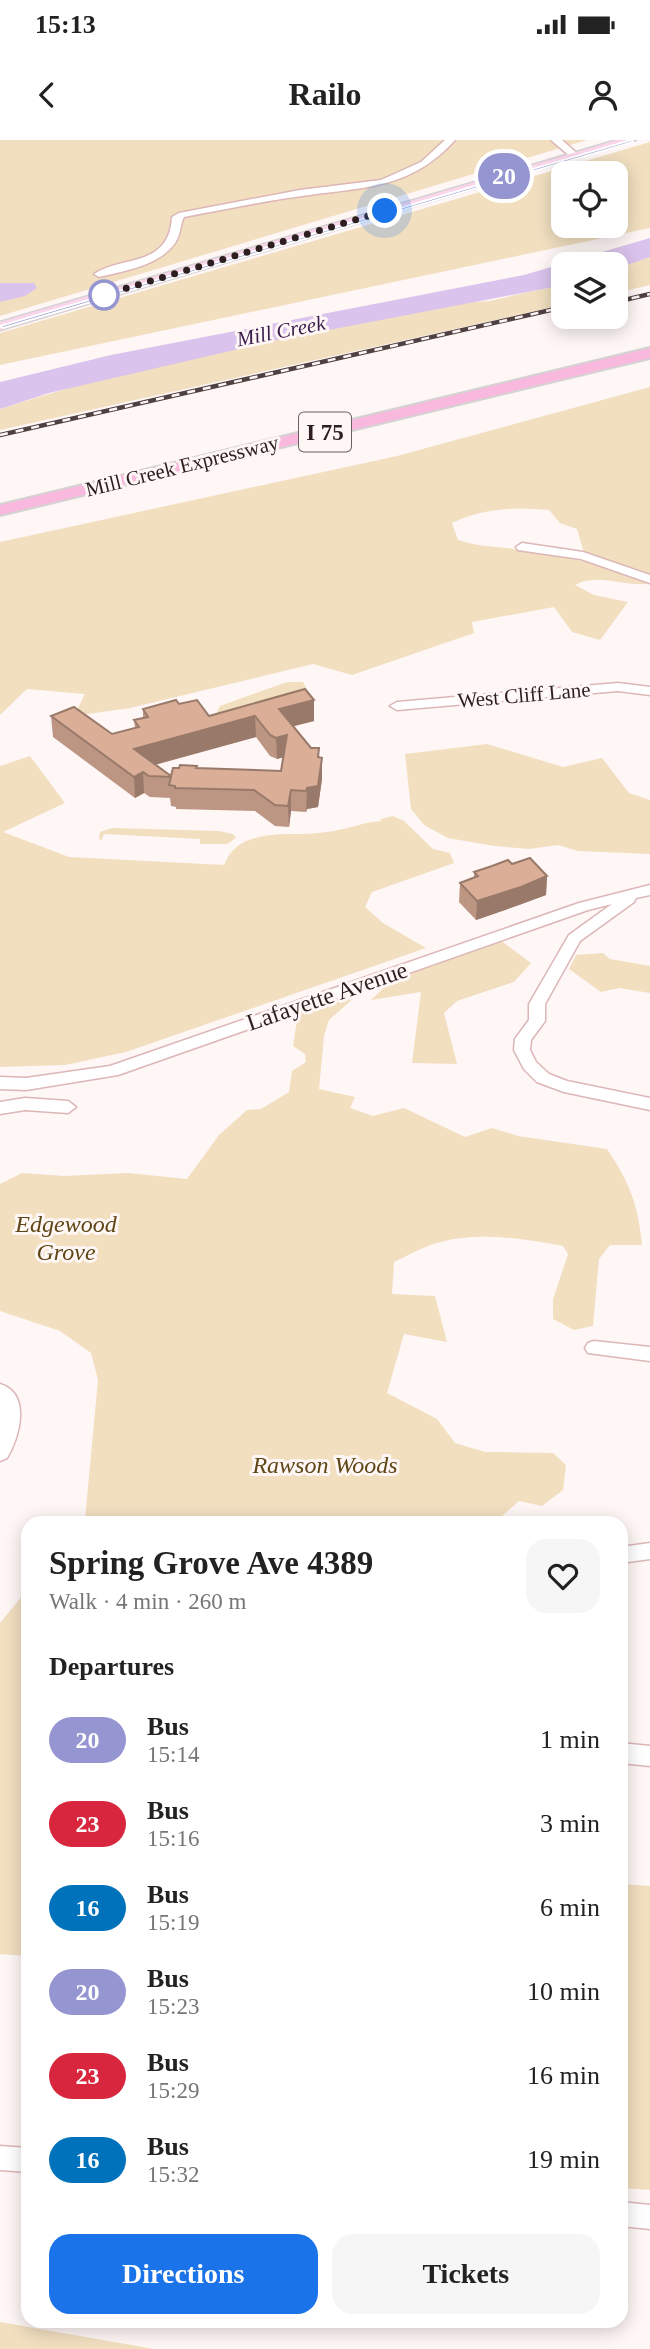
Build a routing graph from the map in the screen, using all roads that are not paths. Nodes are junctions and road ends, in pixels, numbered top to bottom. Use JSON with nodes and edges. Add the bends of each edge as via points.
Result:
{"nodes":[{"id":1,"x":450,"y":140,"type":"edge"},
{"id":2,"x":555,"y":140,"type":"edge"},
{"id":3,"x":630,"y":140,"type":"edge"},
{"id":4,"x":575,"y":156,"type":"junction"},
{"id":5,"x":114,"y":270,"type":"junction"},
{"id":6,"x":127,"y":288,"type":"junction"},
{"id":7,"x":0,"y":326,"type":"edge"},
{"id":8,"x":650,"y":353,"type":"edge"},
{"id":9,"x":650,"y":371,"type":"edge"},
{"id":10,"x":571,"y":390,"type":"dead end"},
{"id":11,"x":360,"y":441,"type":"dead end"},
{"id":12,"x":0,"y":510,"type":"edge"},
{"id":13,"x":0,"y":527,"type":"edge"},
{"id":14,"x":522,"y":547,"type":"dead end"},
{"id":15,"x":650,"y":579,"type":"edge"},
{"id":16,"x":650,"y":691,"type":"edge"},
{"id":17,"x":397,"y":706,"type":"dead end"},
{"id":18,"x":643,"y":892,"type":"edge"},
{"id":19,"x":0,"y":1083,"type":"edge"},
{"id":20,"x":650,"y":1104,"type":"edge"},
{"id":21,"x":68,"y":1107,"type":"dead end"},
{"id":22,"x":0,"y":1108,"type":"edge"},
{"id":23,"x":594,"y":1348,"type":"dead end"},
{"id":24,"x":650,"y":1354,"type":"edge"},
{"id":25,"x":0,"y":1391,"type":"edge"},
{"id":26,"x":0,"y":1453,"type":"edge"},
{"id":27,"x":650,"y":1551,"type":"edge"},
{"id":28,"x":628,"y":1554,"type":"edge"},
{"id":29,"x":628,"y":1754,"type":"edge"},
{"id":30,"x":650,"y":1756,"type":"edge"},
{"id":31,"x":0,"y":2158,"type":"edge"},
{"id":32,"x":21,"y":2160,"type":"edge"},
{"id":33,"x":628,"y":2215,"type":"edge"},
{"id":34,"x":650,"y":2217,"type":"edge"}],
"edges":[{"from":1,"to":5,"type":"street","via":[[424,164],[383,183],[182,215],[177,217],[177,232],[166,248]]},
{"from":2,"to":4,"type":"street"},
{"from":3,"to":4,"type":"main road"},
{"from":4,"to":6,"type":"main road"},
{"from":5,"to":6,"type":"street"},
{"from":5,"to":6,"type":"street","via":[[99,274]]},
{"from":6,"to":7,"type":"main road"},
{"from":8,"to":12,"type":"highway","name":"Mill Creek Expressway","number":"I 75"},
{"from":9,"to":10,"type":"highway"},
{"from":11,"to":13,"type":"highway","name":"Mill Creek Expressway","number":"I 75"},
{"from":14,"to":15,"type":"street","via":[[583,556]]},
{"from":16,"to":17,"type":"street","name":"West Cliff Lane","via":[[618,687]]},
{"from":18,"to":19,"type":"street","name":"Lafayette Avenue","via":[[584,906],[111,1071],[64,1080]]},
{"from":18,"to":20,"type":"street","via":[[574,939],[537,1004],[537,1020],[523,1039],[522,1050],[543,1078]]},
{"from":21,"to":22,"type":"street","via":[[25,1104]]},
{"from":23,"to":24,"type":"street"},
{"from":25,"to":26,"type":"street","via":[[12,1415]]},
{"from":27,"to":28,"type":"street"},
{"from":29,"to":30,"type":"street"},
{"from":31,"to":32,"type":"street"},
{"from":33,"to":34,"type":"street"}]}
